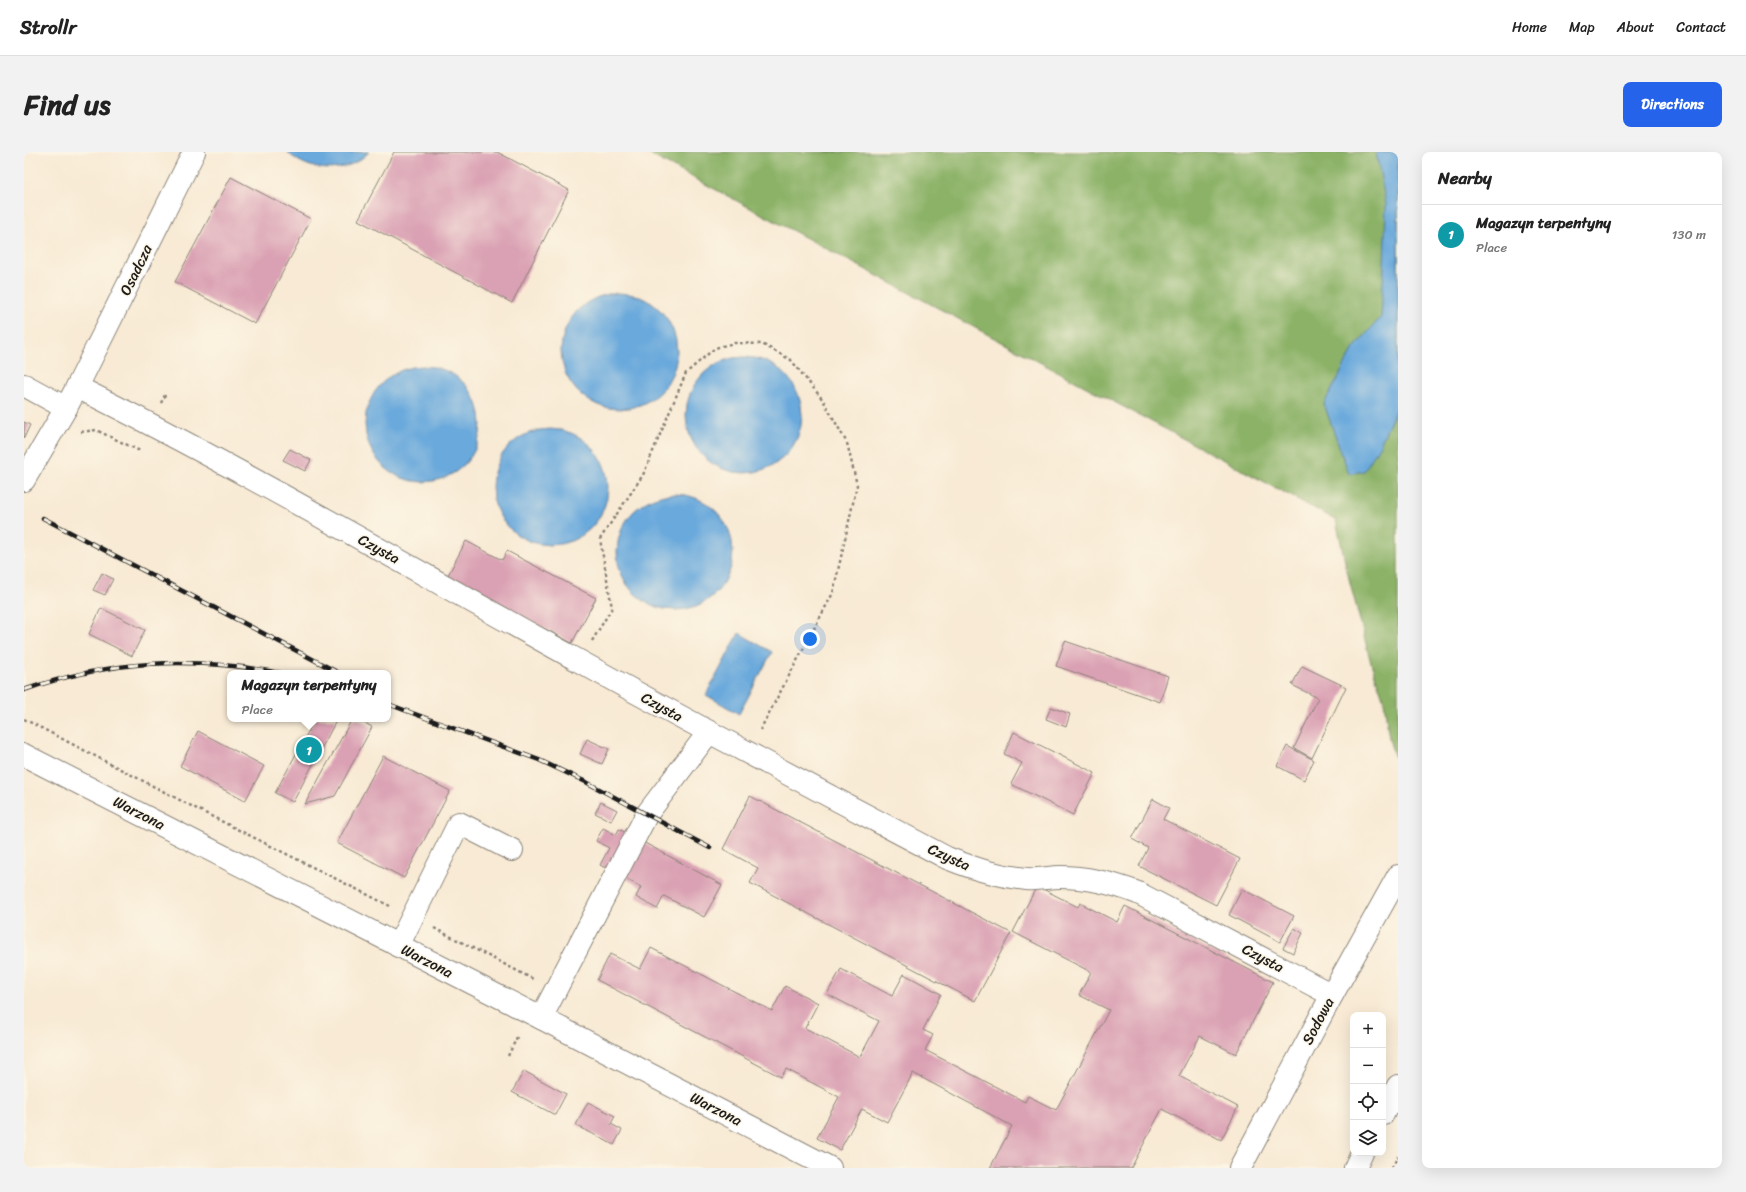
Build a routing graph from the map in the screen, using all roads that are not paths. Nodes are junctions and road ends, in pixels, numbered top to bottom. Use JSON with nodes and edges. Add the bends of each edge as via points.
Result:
{"nodes":[{"id":1,"x":194,"y":152,"type":"edge"},
{"id":2,"x":24,"y":385,"type":"edge"},
{"id":3,"x":77,"y":387,"type":"junction"},
{"id":4,"x":66,"y":408,"type":"junction"},
{"id":5,"x":24,"y":480,"type":"edge"},
{"id":6,"x":709,"y":732,"type":"junction"},
{"id":7,"x":24,"y":755,"type":"edge"},
{"id":8,"x":512,"y":850,"type":"dead end"},
{"id":9,"x":1398,"y":876,"type":"edge"},
{"id":10,"x":398,"y":946,"type":"junction"},
{"id":11,"x":1332,"y":995,"type":"junction"},
{"id":12,"x":541,"y":1018,"type":"junction"},
{"id":13,"x":1398,"y":1086,"type":"edge"},
{"id":14,"x":1386,"y":1108,"type":"edge"},
{"id":15,"x":1360,"y":1156,"type":"edge"},
{"id":16,"x":830,"y":1168,"type":"edge"},
{"id":17,"x":1240,"y":1168,"type":"edge"},
{"id":18,"x":1354,"y":1168,"type":"edge"}],
"edges":[{"from":1,"to":3,"type":"street","name":"Osadcza"},
{"from":2,"to":4,"type":"street"},
{"from":3,"to":4,"type":"street"},
{"from":3,"to":6,"type":"street","name":"Czysta","via":[[212,457]]},
{"from":4,"to":5,"type":"street"},
{"from":6,"to":11,"type":"street","name":"Czysta","via":[[978,871],[1029,879],[1097,879],[1120,886],[1138,893]]},
{"from":6,"to":12,"type":"street","via":[[647,814]]},
{"from":7,"to":10,"type":"street","name":"Warzona"},
{"from":8,"to":10,"type":"street","via":[[458,823]]},
{"from":9,"to":11,"type":"street","name":"Sodowa"},
{"from":10,"to":12,"type":"street","name":"Warzona"},
{"from":11,"to":17,"type":"street","name":"Sodowa"},
{"from":12,"to":16,"type":"street","name":"Warzona"},
{"from":13,"to":14,"type":"street"},
{"from":15,"to":18,"type":"street"}]}
